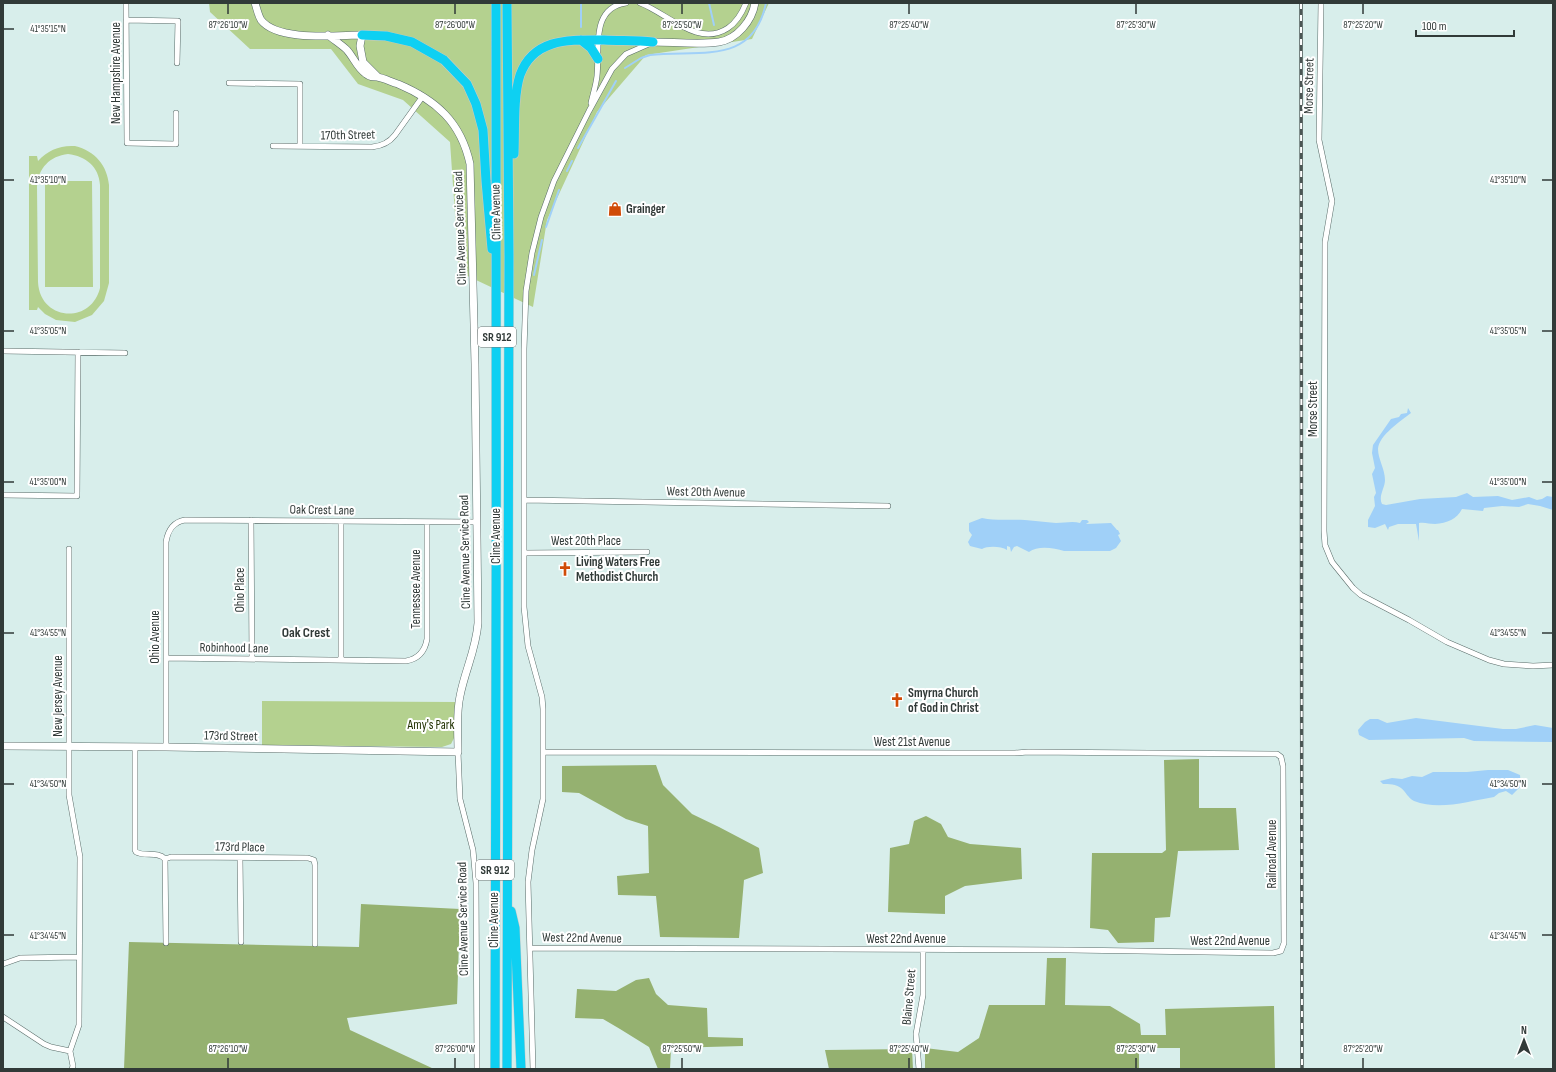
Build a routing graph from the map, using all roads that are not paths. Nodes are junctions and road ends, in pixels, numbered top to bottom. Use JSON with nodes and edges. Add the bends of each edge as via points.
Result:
{"nodes":[{"id":1,"x":126,"y":3,"type":"edge"},
{"id":2,"x":255,"y":3,"type":"edge"},
{"id":3,"x":496,"y":3,"type":"edge"},
{"id":4,"x":506,"y":3,"type":"edge"},
{"id":5,"x":626,"y":3,"type":"edge"},
{"id":6,"x":640,"y":3,"type":"edge"},
{"id":7,"x":746,"y":3,"type":"edge"},
{"id":8,"x":755,"y":3,"type":"edge"},
{"id":9,"x":1321,"y":3,"type":"edge"},
{"id":10,"x":126,"y":20,"type":"junction"},
{"id":11,"x":328,"y":35,"type":"junction"},
{"id":12,"x":362,"y":35,"type":"junction"},
{"id":13,"x":581,"y":40,"type":"junction"},
{"id":14,"x":599,"y":40,"type":"junction"},
{"id":15,"x":653,"y":42,"type":"junction"},
{"id":16,"x":598,"y":59,"type":"junction"},
{"id":17,"x":177,"y":63,"type":"dead end"},
{"id":18,"x":378,"y":77,"type":"junction"},
{"id":19,"x":229,"y":83,"type":"dead end"},
{"id":20,"x":423,"y":96,"type":"junction"},
{"id":21,"x":589,"y":111,"type":"junction"},
{"id":22,"x":176,"y":112,"type":"dead end"},
{"id":23,"x":273,"y":146,"type":"dead end"},
{"id":24,"x":300,"y":146,"type":"junction"},
{"id":25,"x":509,"y":256,"type":"junction"},
{"id":26,"x":498,"y":288,"type":"junction"},
{"id":27,"x":3,"y":351,"type":"edge"},
{"id":28,"x":78,"y":352,"type":"junction"},
{"id":29,"x":125,"y":353,"type":"dead end"},
{"id":30,"x":3,"y":495,"type":"edge"},
{"id":31,"x":524,"y":500,"type":"junction"},
{"id":32,"x":888,"y":506,"type":"dead end"},
{"id":33,"x":251,"y":520,"type":"junction"},
{"id":34,"x":341,"y":521,"type":"junction"},
{"id":35,"x":426,"y":522,"type":"junction"},
{"id":36,"x":476,"y":522,"type":"junction"},
{"id":37,"x":170,"y":528,"type":"joint"},
{"id":38,"x":69,"y":549,"type":"dead end"},
{"id":39,"x":648,"y":552,"type":"dead end"},
{"id":40,"x":524,"y":553,"type":"junction"},
{"id":41,"x":419,"y":655,"type":"joint"},
{"id":42,"x":166,"y":658,"type":"junction"},
{"id":43,"x":252,"y":659,"type":"junction"},
{"id":44,"x":341,"y":660,"type":"junction"},
{"id":45,"x":1553,"y":665,"type":"edge"},
{"id":46,"x":3,"y":746,"type":"edge"},
{"id":47,"x":69,"y":746,"type":"junction"},
{"id":48,"x":135,"y":747,"type":"junction"},
{"id":49,"x":166,"y":747,"type":"junction"},
{"id":50,"x":458,"y":752,"type":"junction"},
{"id":51,"x":543,"y":752,"type":"junction"},
{"id":52,"x":1280,"y":756,"type":"joint"},
{"id":53,"x":240,"y":858,"type":"junction"},
{"id":54,"x":165,"y":859,"type":"junction"},
{"id":55,"x":508,"y":899,"type":"junction"},
{"id":56,"x":241,"y":942,"type":"dead end"},
{"id":57,"x":166,"y":943,"type":"dead end"},
{"id":58,"x":315,"y":944,"type":"dead end"},
{"id":59,"x":530,"y":948,"type":"junction"},
{"id":60,"x":923,"y":950,"type":"junction"},
{"id":61,"x":1281,"y":951,"type":"joint"},
{"id":62,"x":79,"y":957,"type":"junction"},
{"id":63,"x":3,"y":964,"type":"edge"},
{"id":64,"x":3,"y":1017,"type":"edge"},
{"id":65,"x":70,"y":1051,"type":"junction"},
{"id":66,"x":72,"y":1069,"type":"edge"},
{"id":67,"x":477,"y":1069,"type":"edge"},
{"id":68,"x":495,"y":1069,"type":"edge"},
{"id":69,"x":507,"y":1069,"type":"edge"},
{"id":70,"x":521,"y":1069,"type":"edge"},
{"id":71,"x":532,"y":1069,"type":"edge"},
{"id":72,"x":919,"y":1069,"type":"edge"}],
"edges":[{"from":1,"to":10,"type":"street","name":"New Hampshire Avenue"},
{"from":2,"to":11,"type":"street","via":[[261,20],[274,30],[293,35]]},
{"from":3,"to":26,"type":"highway","name":"Cline Avenue","number":"SR 912"},
{"from":4,"to":25,"type":"highway","name":"Cline Avenue","number":"SR 912"},
{"from":5,"to":14,"type":"street","via":[[615,7],[604,17]]},
{"from":6,"to":7,"type":"street","via":[[689,30],[711,34],[723,31],[735,23]]},
{"from":8,"to":15,"type":"street","via":[[753,13],[745,25],[726,40],[713,43]]},
{"from":9,"to":45,"type":"street","name":"Morse Street","via":[[1319,140],[1332,200],[1325,242],[1324,531],[1329,557],[1360,595],[1457,647],[1504,664]]},
{"from":10,"to":17,"type":"street","via":[[178,21]]},
{"from":10,"to":22,"type":"street","name":"New Hampshire Avenue","via":[[127,143],[176,144]]},
{"from":11,"to":12,"type":"street"},
{"from":11,"to":18,"type":"street","name":"Cline Avenue Service Road","via":[[347,50],[365,74]]},
{"from":12,"to":18,"type":"street","name":"Cline Avenue Service Road","via":[[360,46],[363,62]]},
{"from":12,"to":26,"type":"highway","via":[[386,36],[412,42],[444,60],[466,84],[476,104],[483,130],[489,224]]},
{"from":13,"to":14,"type":"highway"},
{"from":13,"to":16,"type":"highway","via":[[591,48]]},
{"from":13,"to":25,"type":"highway","via":[[557,42],[542,49],[526,64],[519,80]]},
{"from":14,"to":15,"type":"highway"},
{"from":14,"to":16,"type":"street"},
{"from":15,"to":21,"type":"street","via":[[626,54],[612,68]]},
{"from":16,"to":21,"type":"street","via":[[597,77]]},
{"from":18,"to":20,"type":"street","name":"Cline Avenue Service Road"},
{"from":19,"to":24,"type":"street","via":[[300,84]]},
{"from":20,"to":24,"type":"street","name":"170th Street","via":[[392,140],[383,145]]},
{"from":20,"to":36,"type":"street","name":"Cline Avenue Service Road","via":[[442,110],[456,127],[462,137],[470,164]]},
{"from":21,"to":31,"type":"street","via":[[554,181],[541,217],[529,268],[524,349]]},
{"from":23,"to":24,"type":"street","name":"170th Street"},
{"from":25,"to":55,"type":"highway","name":"Cline Avenue","number":"SR 912"},
{"from":26,"to":68,"type":"highway","name":"Cline Avenue","number":"SR 912"},
{"from":27,"to":28,"type":"street"},
{"from":28,"to":29,"type":"street"},
{"from":28,"to":30,"type":"street","via":[[77,496]]},
{"from":31,"to":32,"type":"street","name":"West 20th Avenue"},
{"from":31,"to":40,"type":"street"},
{"from":33,"to":34,"type":"street","name":"Oak Crest Lane"},
{"from":33,"to":37,"type":"street","name":"Oak Crest Lane","via":[[186,520],[179,521]]},
{"from":33,"to":43,"type":"street","name":"Ohio Place"},
{"from":34,"to":35,"type":"street","name":"Oak Crest Lane"},
{"from":34,"to":44,"type":"street"},
{"from":35,"to":36,"type":"street","name":"Oak Crest Lane"},
{"from":35,"to":41,"type":"street","name":"Tennessee Avenue","via":[[427,639]]},
{"from":36,"to":50,"type":"street","name":"Cline Avenue Service Road","via":[[477,638],[460,696]]},
{"from":37,"to":42,"type":"street","name":"Ohio Avenue","via":[[166,542]]},
{"from":38,"to":47,"type":"street","name":"New Jersey Avenue"},
{"from":39,"to":40,"type":"street","name":"West 20th Place"},
{"from":40,"to":51,"type":"street","via":[[526,633],[543,700]]},
{"from":41,"to":44,"type":"street","name":"Robinhood Lane","via":[[406,661]]},
{"from":42,"to":43,"type":"street","name":"Robinhood Lane"},
{"from":42,"to":49,"type":"street","name":"Ohio Avenue"},
{"from":43,"to":44,"type":"street","name":"Robinhood Lane"},
{"from":46,"to":47,"type":"street","name":"173rd Street"},
{"from":47,"to":48,"type":"street","name":"173rd Street"},
{"from":47,"to":62,"type":"street","via":[[69,795],[80,857]]},
{"from":48,"to":49,"type":"street","name":"173rd Street"},
{"from":48,"to":54,"type":"street","name":"173rd Place","via":[[135,850],[140,854],[161,855]]},
{"from":49,"to":50,"type":"street","name":"173rd Street"},
{"from":50,"to":67,"type":"street","name":"Cline Avenue Service Road","via":[[460,799],[473,850],[476,883]]},
{"from":51,"to":52,"type":"street","name":"West 21st Avenue","via":[[1273,753]]},
{"from":51,"to":59,"type":"street","via":[[543,799],[529,875]]},
{"from":52,"to":61,"type":"street","name":"Railroad Avenue","via":[[1283,766],[1284,941]]},
{"from":53,"to":54,"type":"street","name":"173rd Place"},
{"from":53,"to":56,"type":"street"},
{"from":53,"to":58,"type":"street","name":"173rd Place","via":[[314,860]]},
{"from":54,"to":57,"type":"street"},
{"from":55,"to":69,"type":"highway","name":"Cline Avenue","number":"SR 912"},
{"from":55,"to":70,"type":"highway","via":[[515,928]]},
{"from":59,"to":60,"type":"street","name":"West 22nd Avenue"},
{"from":59,"to":71,"type":"street"},
{"from":60,"to":61,"type":"street","name":"West 22nd Avenue","via":[[1265,953]]},
{"from":60,"to":72,"type":"street","name":"Blaine Street","via":[[923,995],[916,1034]]},
{"from":62,"to":63,"type":"street","via":[[20,958]]},
{"from":62,"to":65,"type":"street","via":[[79,1025]]},
{"from":64,"to":65,"type":"street","via":[[44,1044]]},
{"from":65,"to":66,"type":"street"}]}
